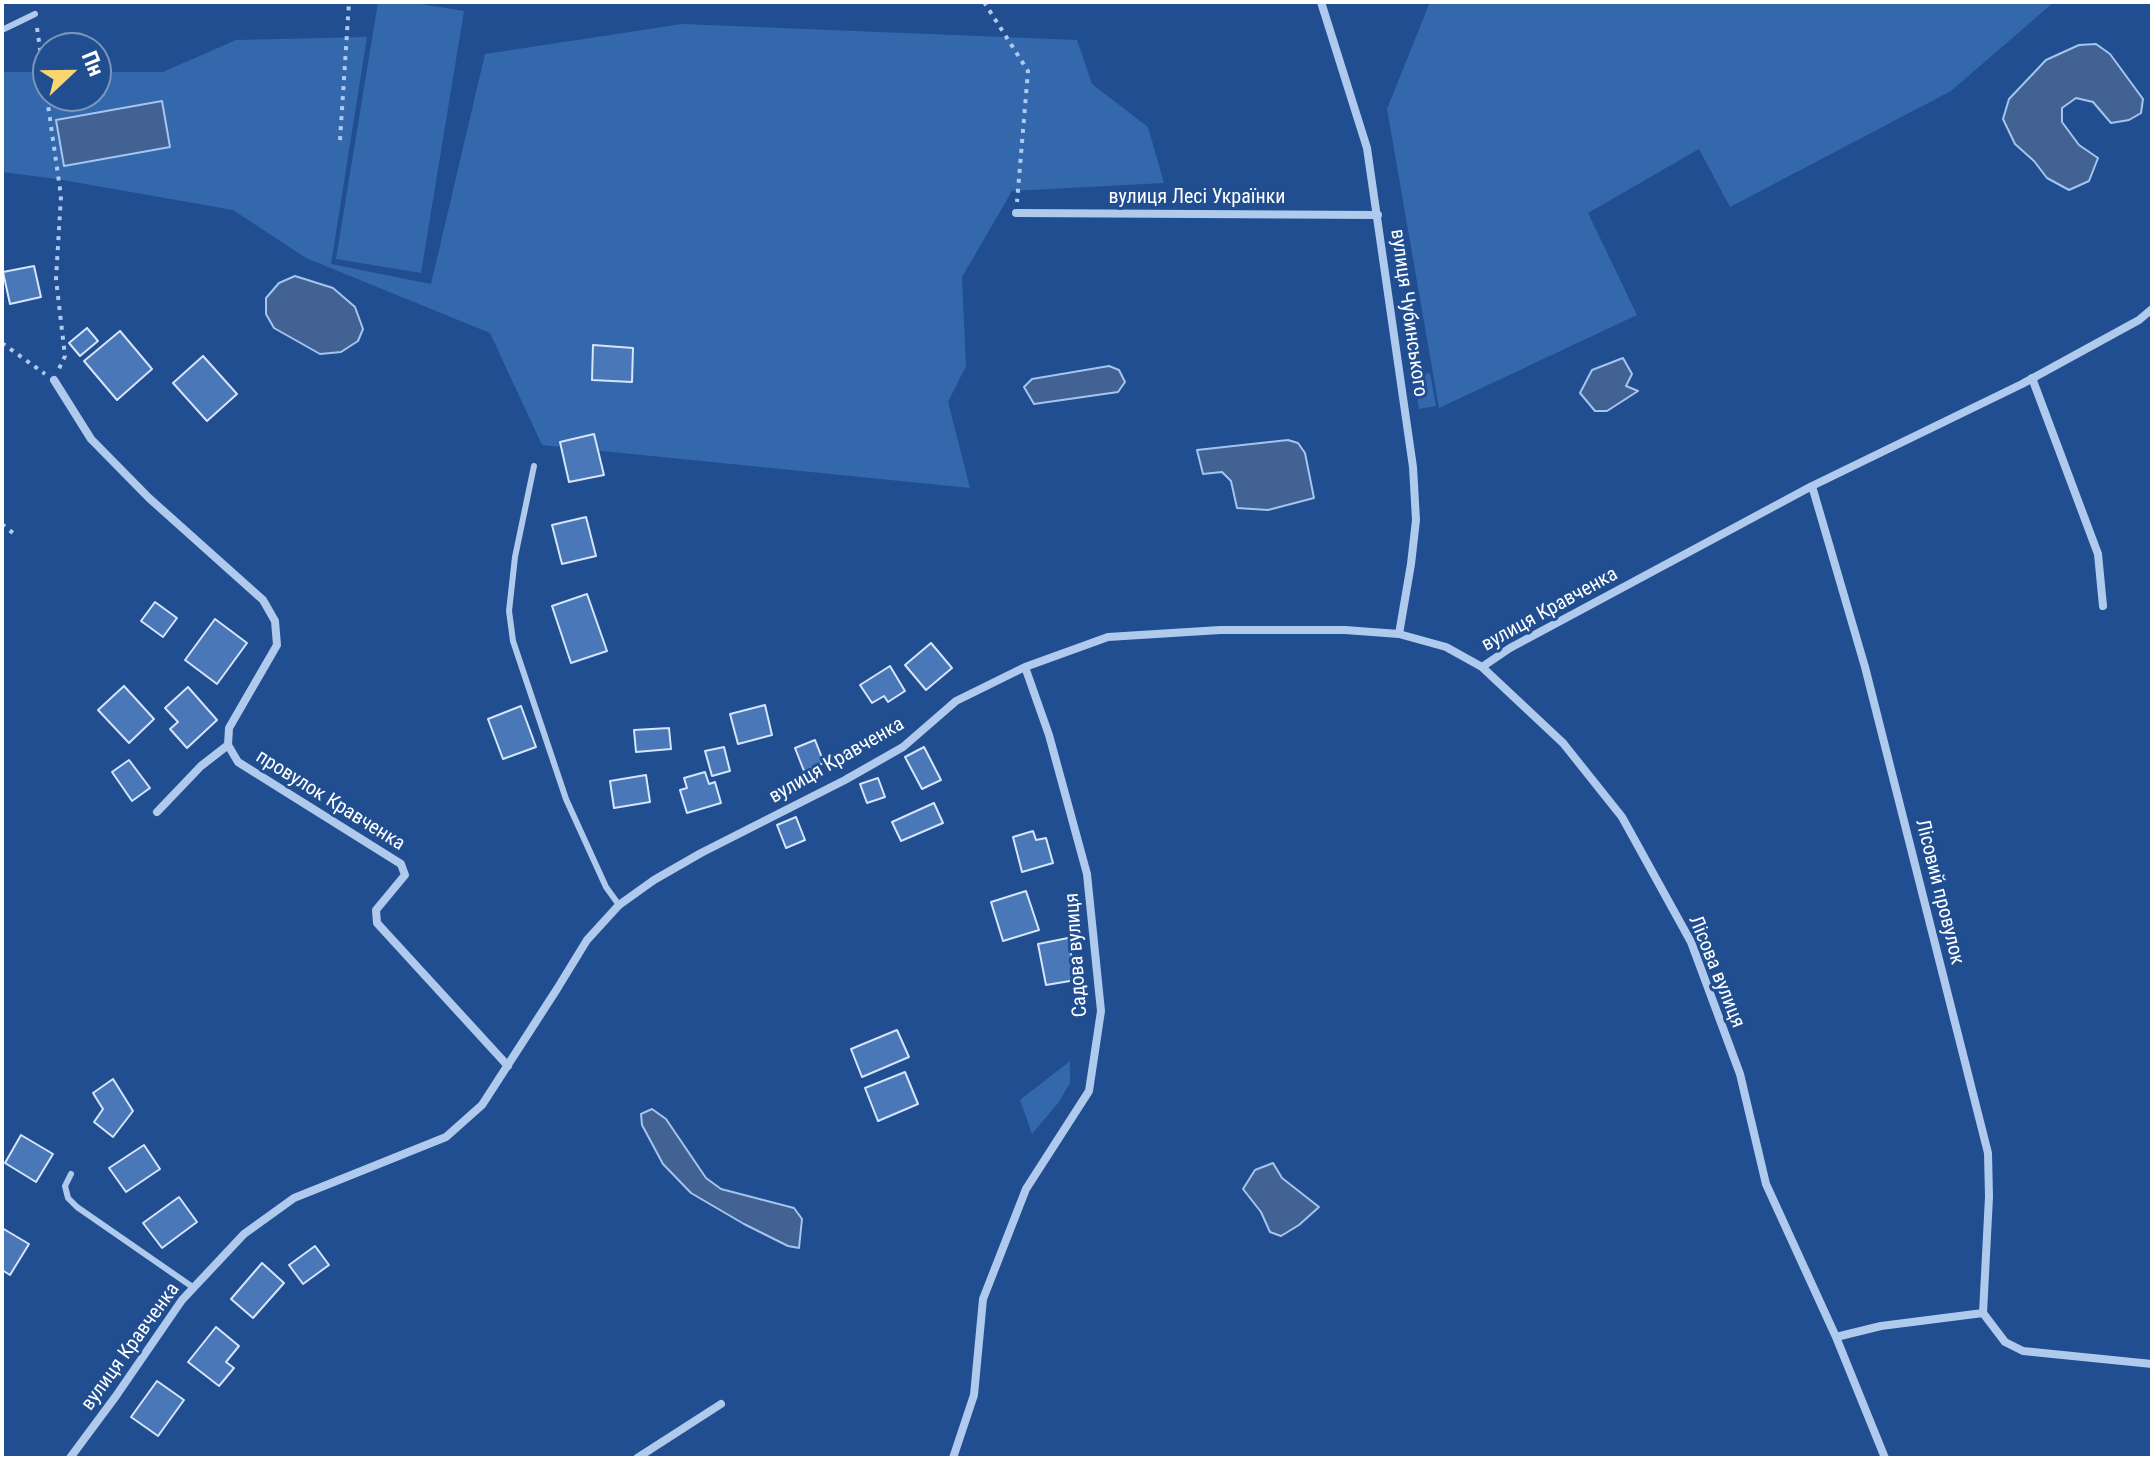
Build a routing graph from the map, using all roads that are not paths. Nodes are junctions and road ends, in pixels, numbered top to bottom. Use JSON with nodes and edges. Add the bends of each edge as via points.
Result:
{"nodes":[{"id":1,"x":1321,"y":2,"type":"edge"},
{"id":2,"x":35,"y":14,"type":"road end"},
{"id":3,"x":2,"y":30,"type":"edge"},
{"id":4,"x":1016,"y":213,"type":"road end"},
{"id":5,"x":1378,"y":215,"type":"junction"},
{"id":6,"x":2152,"y":309,"type":"edge"},
{"id":7,"x":2032,"y":378,"type":"junction"},
{"id":8,"x":54,"y":380,"type":"road end"},
{"id":9,"x":534,"y":466,"type":"dead end"},
{"id":10,"x":1812,"y":486,"type":"junction"},
{"id":11,"x":2103,"y":606,"type":"dead end"},
{"id":12,"x":1399,"y":634,"type":"junction"},
{"id":13,"x":1025,"y":667,"type":"junction"},
{"id":14,"x":1482,"y":667,"type":"junction"},
{"id":15,"x":228,"y":745,"type":"junction"},
{"id":16,"x":157,"y":812,"type":"dead end"},
{"id":17,"x":619,"y":905,"type":"junction"},
{"id":18,"x":508,"y":1066,"type":"junction"},
{"id":19,"x":71,"y":1174,"type":"dead end"},
{"id":20,"x":194,"y":1288,"type":"junction"},
{"id":21,"x":1983,"y":1313,"type":"junction"},
{"id":22,"x":1836,"y":1337,"type":"junction"},
{"id":23,"x":2152,"y":1364,"type":"edge"},
{"id":24,"x":721,"y":1404,"type":"dead end"},
{"id":25,"x":70,"y":1458,"type":"edge"},
{"id":26,"x":637,"y":1458,"type":"edge"},
{"id":27,"x":953,"y":1458,"type":"edge"},
{"id":28,"x":1885,"y":1458,"type":"edge"}],
"edges":[{"from":1,"to":5,"type":"street","name":"вулиця Чубинського","via":[[1367,148]]},
{"from":2,"to":3,"type":"lane"},
{"from":4,"to":5,"type":"street","name":"вулиця Лесі Українки"},
{"from":5,"to":12,"type":"street","name":"вулиця Чубинського","via":[[1414,480],[1416,520]]},
{"from":6,"to":7,"type":"street","name":"вулиця Кравченка"},
{"from":7,"to":10,"type":"street","name":"вулиця Кравченка"},
{"from":7,"to":11,"type":"street","via":[[2098,554]]},
{"from":8,"to":15,"type":"street","via":[[91,439],[263,600],[275,621],[277,645],[229,728]]},
{"from":9,"to":17,"type":"lane","via":[[515,557],[509,611],[513,641],[566,799]]},
{"from":10,"to":14,"type":"street","name":"вулиця Кравченка"},
{"from":10,"to":21,"type":"street","name":"Лісовий провулок","via":[[1865,667],[1988,1153]]},
{"from":12,"to":13,"type":"street","name":"вулиця Кравченка","via":[[1220,630],[1108,637]]},
{"from":12,"to":14,"type":"street","name":"вулиця Кравченка","via":[[1446,647]]},
{"from":13,"to":17,"type":"street","name":"вулиця Кравченка","via":[[956,701],[903,747],[701,853]]},
{"from":13,"to":27,"type":"street","name":"Садова вулиця","via":[[1087,874],[1101,1011],[1089,1091],[1026,1189],[983,1299],[974,1395]]},
{"from":14,"to":22,"type":"street","name":"Лісова вулиця","via":[[1563,743],[1622,817],[1691,942],[1740,1074],[1766,1184]]},
{"from":15,"to":16,"type":"street"},
{"from":15,"to":18,"type":"street","name":"провулок Кравченка","via":[[238,762],[401,864],[405,875],[376,910],[377,923]]},
{"from":17,"to":18,"type":"street","name":"вулиця Кравченка","via":[[587,940]]},
{"from":18,"to":20,"type":"street","name":"вулиця Кравченка","via":[[482,1105],[446,1137],[294,1198],[244,1234]]},
{"from":19,"to":20,"type":"lane","via":[[65,1186],[77,1207]]},
{"from":20,"to":25,"type":"street","name":"вулиця Кравченка"},
{"from":21,"to":22,"type":"street"},
{"from":21,"to":23,"type":"street","via":[[2005,1342],[2023,1351]]},
{"from":22,"to":28,"type":"street","name":"Лісова вулиця"},
{"from":24,"to":26,"type":"street"}]}
